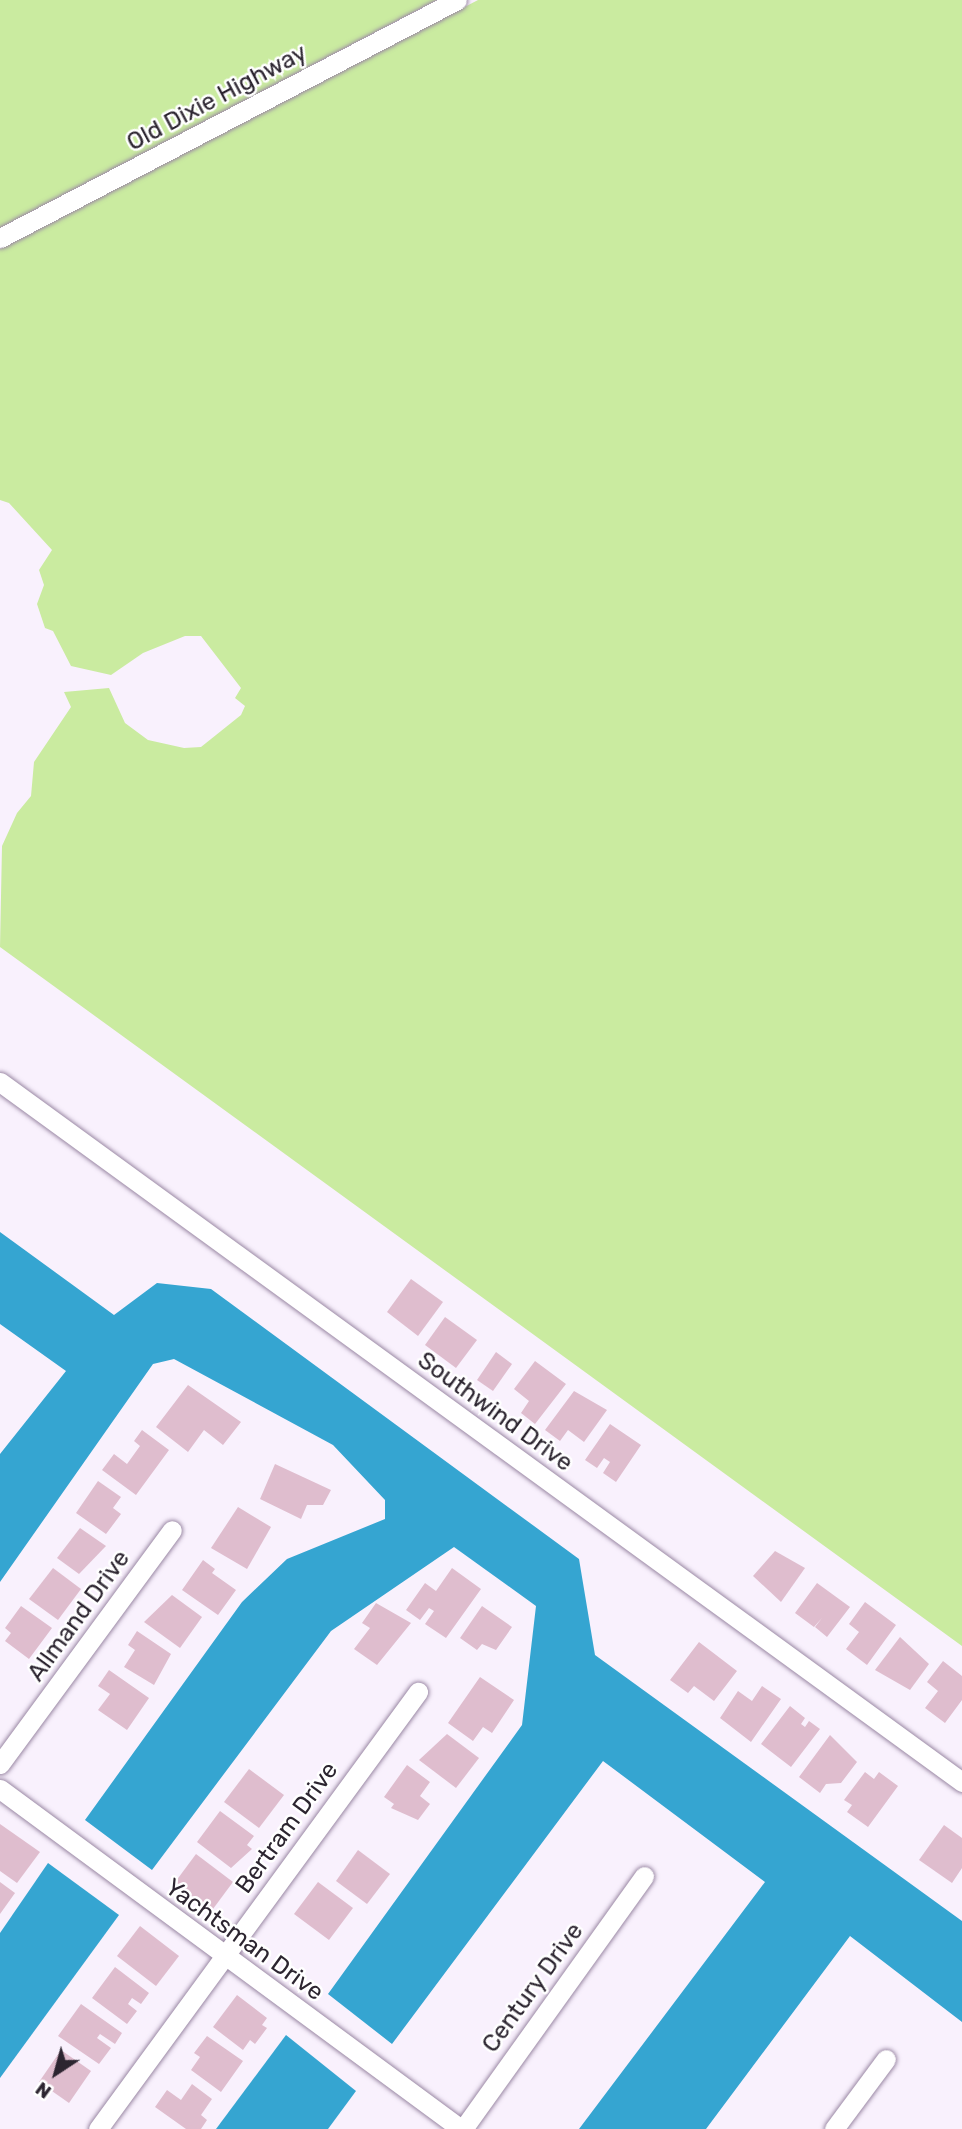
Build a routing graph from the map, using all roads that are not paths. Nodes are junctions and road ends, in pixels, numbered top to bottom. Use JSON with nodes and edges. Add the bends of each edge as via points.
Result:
{"nodes":[{"id":1,"x":457,"y":0,"type":"edge"},
{"id":2,"x":0,"y":238,"type":"edge"},
{"id":3,"x":0,"y":1082,"type":"edge"},
{"id":4,"x":172,"y":1530,"type":"dead end"},
{"id":5,"x":418,"y":1692,"type":"dead end"},
{"id":6,"x":0,"y":1764,"type":"edge"},
{"id":7,"x":962,"y":1782,"type":"edge"},
{"id":8,"x":0,"y":1789,"type":"edge"},
{"id":9,"x":644,"y":1876,"type":"dead end"},
{"id":10,"x":223,"y":1956,"type":"junction"},
{"id":11,"x":886,"y":2059,"type":"dead end"},
{"id":12,"x":98,"y":2129,"type":"edge"},
{"id":13,"x":462,"y":2129,"type":"edge"},
{"id":14,"x":834,"y":2129,"type":"edge"}],
"edges":[{"from":1,"to":2,"type":"street","name":"Old Dixie Highway"},
{"from":3,"to":7,"type":"street","name":"Southwind Drive"},
{"from":4,"to":6,"type":"street","name":"Allmand Drive"},
{"from":5,"to":10,"type":"street","name":"Bertram Drive"},
{"from":8,"to":10,"type":"street","name":"Yachtsman Drive"},
{"from":9,"to":13,"type":"street","name":"Century Drive"},
{"from":10,"to":12,"type":"street","name":"Bertram Drive"},
{"from":10,"to":13,"type":"street","name":"Yachtsman Drive"},
{"from":11,"to":14,"type":"street"}]}
